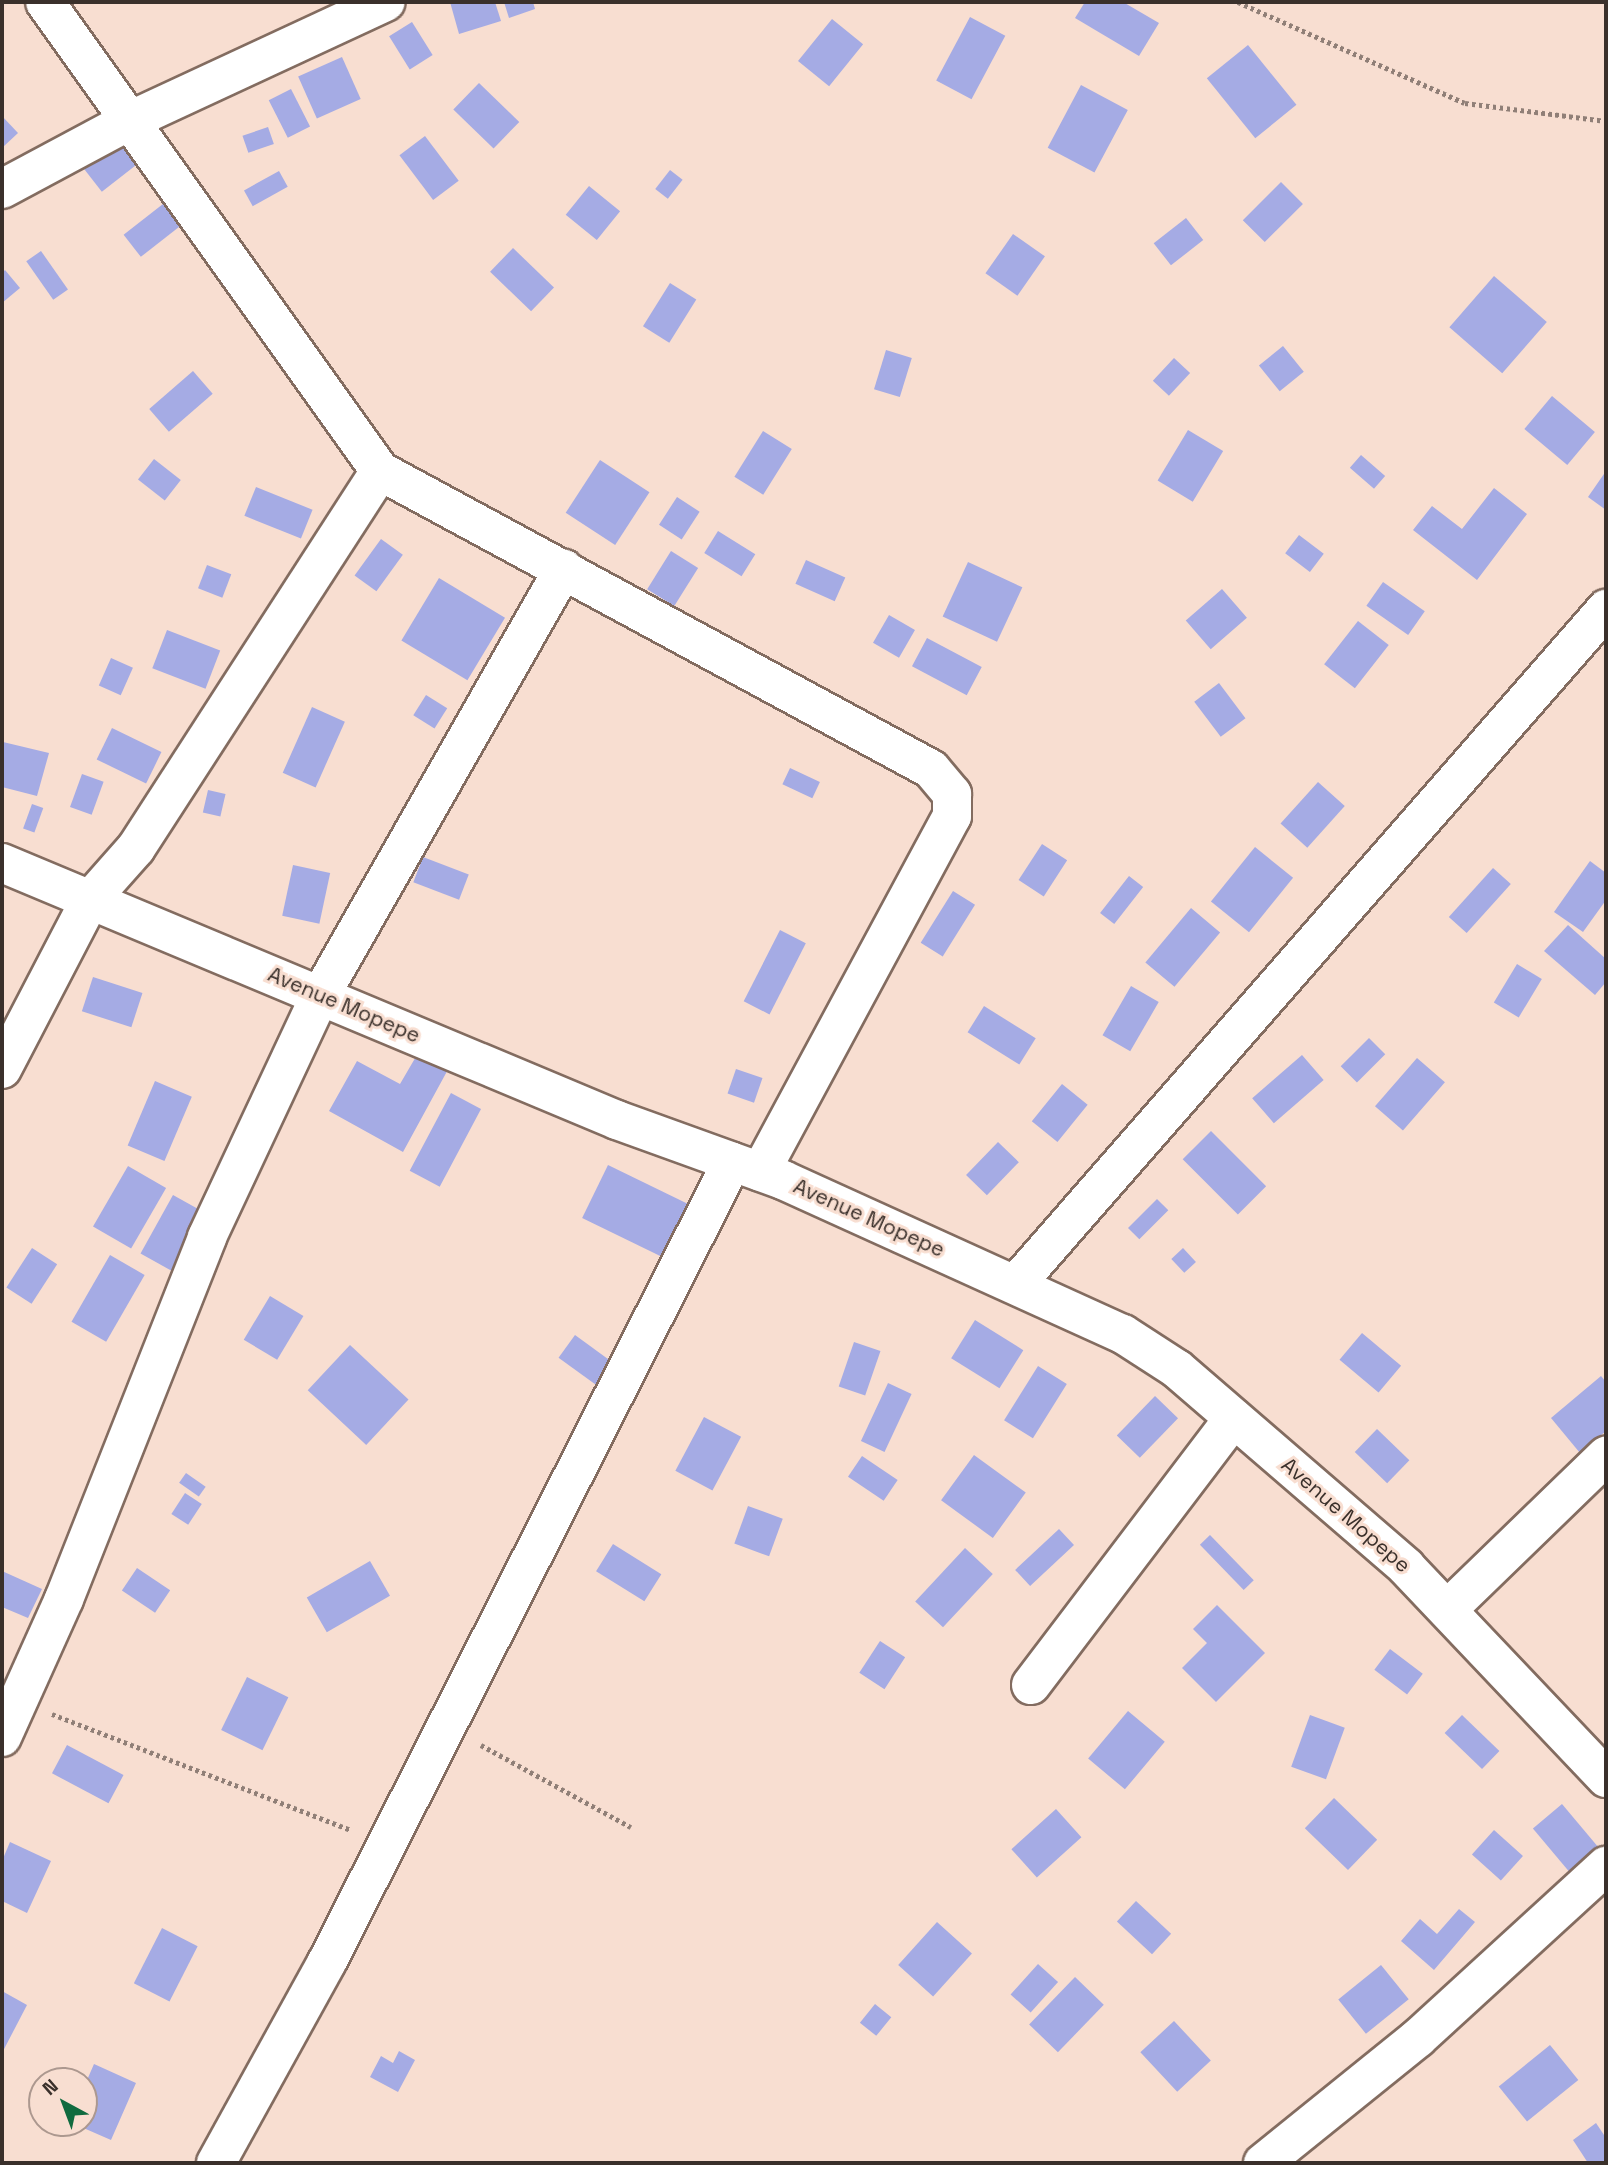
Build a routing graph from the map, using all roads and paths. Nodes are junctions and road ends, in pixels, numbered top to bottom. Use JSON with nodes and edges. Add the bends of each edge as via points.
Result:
{"nodes":[{"id":1,"x":45,"y":2,"type":"edge"},
{"id":2,"x":386,"y":2,"type":"edge"},
{"id":3,"x":1238,"y":2,"type":"edge"},
{"id":4,"x":1606,"y":121,"type":"edge"},
{"id":5,"x":127,"y":122,"type":"junction"},
{"id":6,"x":2,"y":189,"type":"edge"},
{"id":7,"x":380,"y":471,"type":"junction"},
{"id":8,"x":564,"y":569,"type":"junction"},
{"id":9,"x":1606,"y":609,"type":"edge"},
{"id":10,"x":2,"y":863,"type":"edge"},
{"id":11,"x":90,"y":900,"type":"junction"},
{"id":12,"x":320,"y":996,"type":"junction"},
{"id":13,"x":2,"y":1069,"type":"edge"},
{"id":14,"x":746,"y":1167,"type":"junction"},
{"id":15,"x":1016,"y":1284,"type":"junction"},
{"id":16,"x":1234,"y":1418,"type":"junction"},
{"id":17,"x":1606,"y":1456,"type":"edge"},
{"id":18,"x":1449,"y":1608,"type":"junction"},
{"id":19,"x":1031,"y":1685,"type":"dead end"},
{"id":20,"x":17,"y":1701,"type":"junction"},
{"id":21,"x":446,"y":1726,"type":"junction"},
{"id":22,"x":2,"y":1737,"type":"edge"},
{"id":23,"x":1606,"y":1778,"type":"edge"},
{"id":24,"x":631,"y":1827,"type":"dead end"},
{"id":25,"x":387,"y":1844,"type":"junction"},
{"id":26,"x":1606,"y":1866,"type":"edge"},
{"id":27,"x":216,"y":2163,"type":"edge"},
{"id":28,"x":1262,"y":2163,"type":"edge"}],
"edges":[{"from":1,"to":5,"type":"street"},
{"from":2,"to":5,"type":"street"},
{"from":3,"to":4,"type":"path","via":[[1465,103]]},
{"from":5,"to":6,"type":"street"},
{"from":5,"to":7,"type":"street"},
{"from":7,"to":8,"type":"street"},
{"from":7,"to":11,"type":"street","via":[[136,848]]},
{"from":8,"to":12,"type":"street"},
{"from":8,"to":14,"type":"street","via":[[931,769],[952,794],[952,816]]},
{"from":9,"to":15,"type":"street"},
{"from":10,"to":11,"type":"street","name":"Avenue Mopepe"},
{"from":11,"to":12,"type":"street","name":"Avenue Mopepe"},
{"from":11,"to":13,"type":"street"},
{"from":12,"to":14,"type":"street","name":"Avenue Mopepe","via":[[617,1120]]},
{"from":12,"to":20,"type":"street","via":[[206,1237],[64,1599]]},
{"from":14,"to":15,"type":"street","name":"Avenue Mopepe"},
{"from":14,"to":21,"type":"street"},
{"from":15,"to":16,"type":"street","name":"Avenue Mopepe","via":[[1123,1334],[1177,1369]]},
{"from":16,"to":18,"type":"street","name":"Avenue Mopepe"},
{"from":16,"to":19,"type":"street"},
{"from":17,"to":18,"type":"street"},
{"from":18,"to":23,"type":"street","name":"Avenue Mopepe"},
{"from":20,"to":22,"type":"street"},
{"from":20,"to":25,"type":"path"},
{"from":21,"to":24,"type":"path"},
{"from":21,"to":25,"type":"street"},
{"from":25,"to":27,"type":"street"},
{"from":26,"to":28,"type":"street","via":[[1418,2038]]}]}
